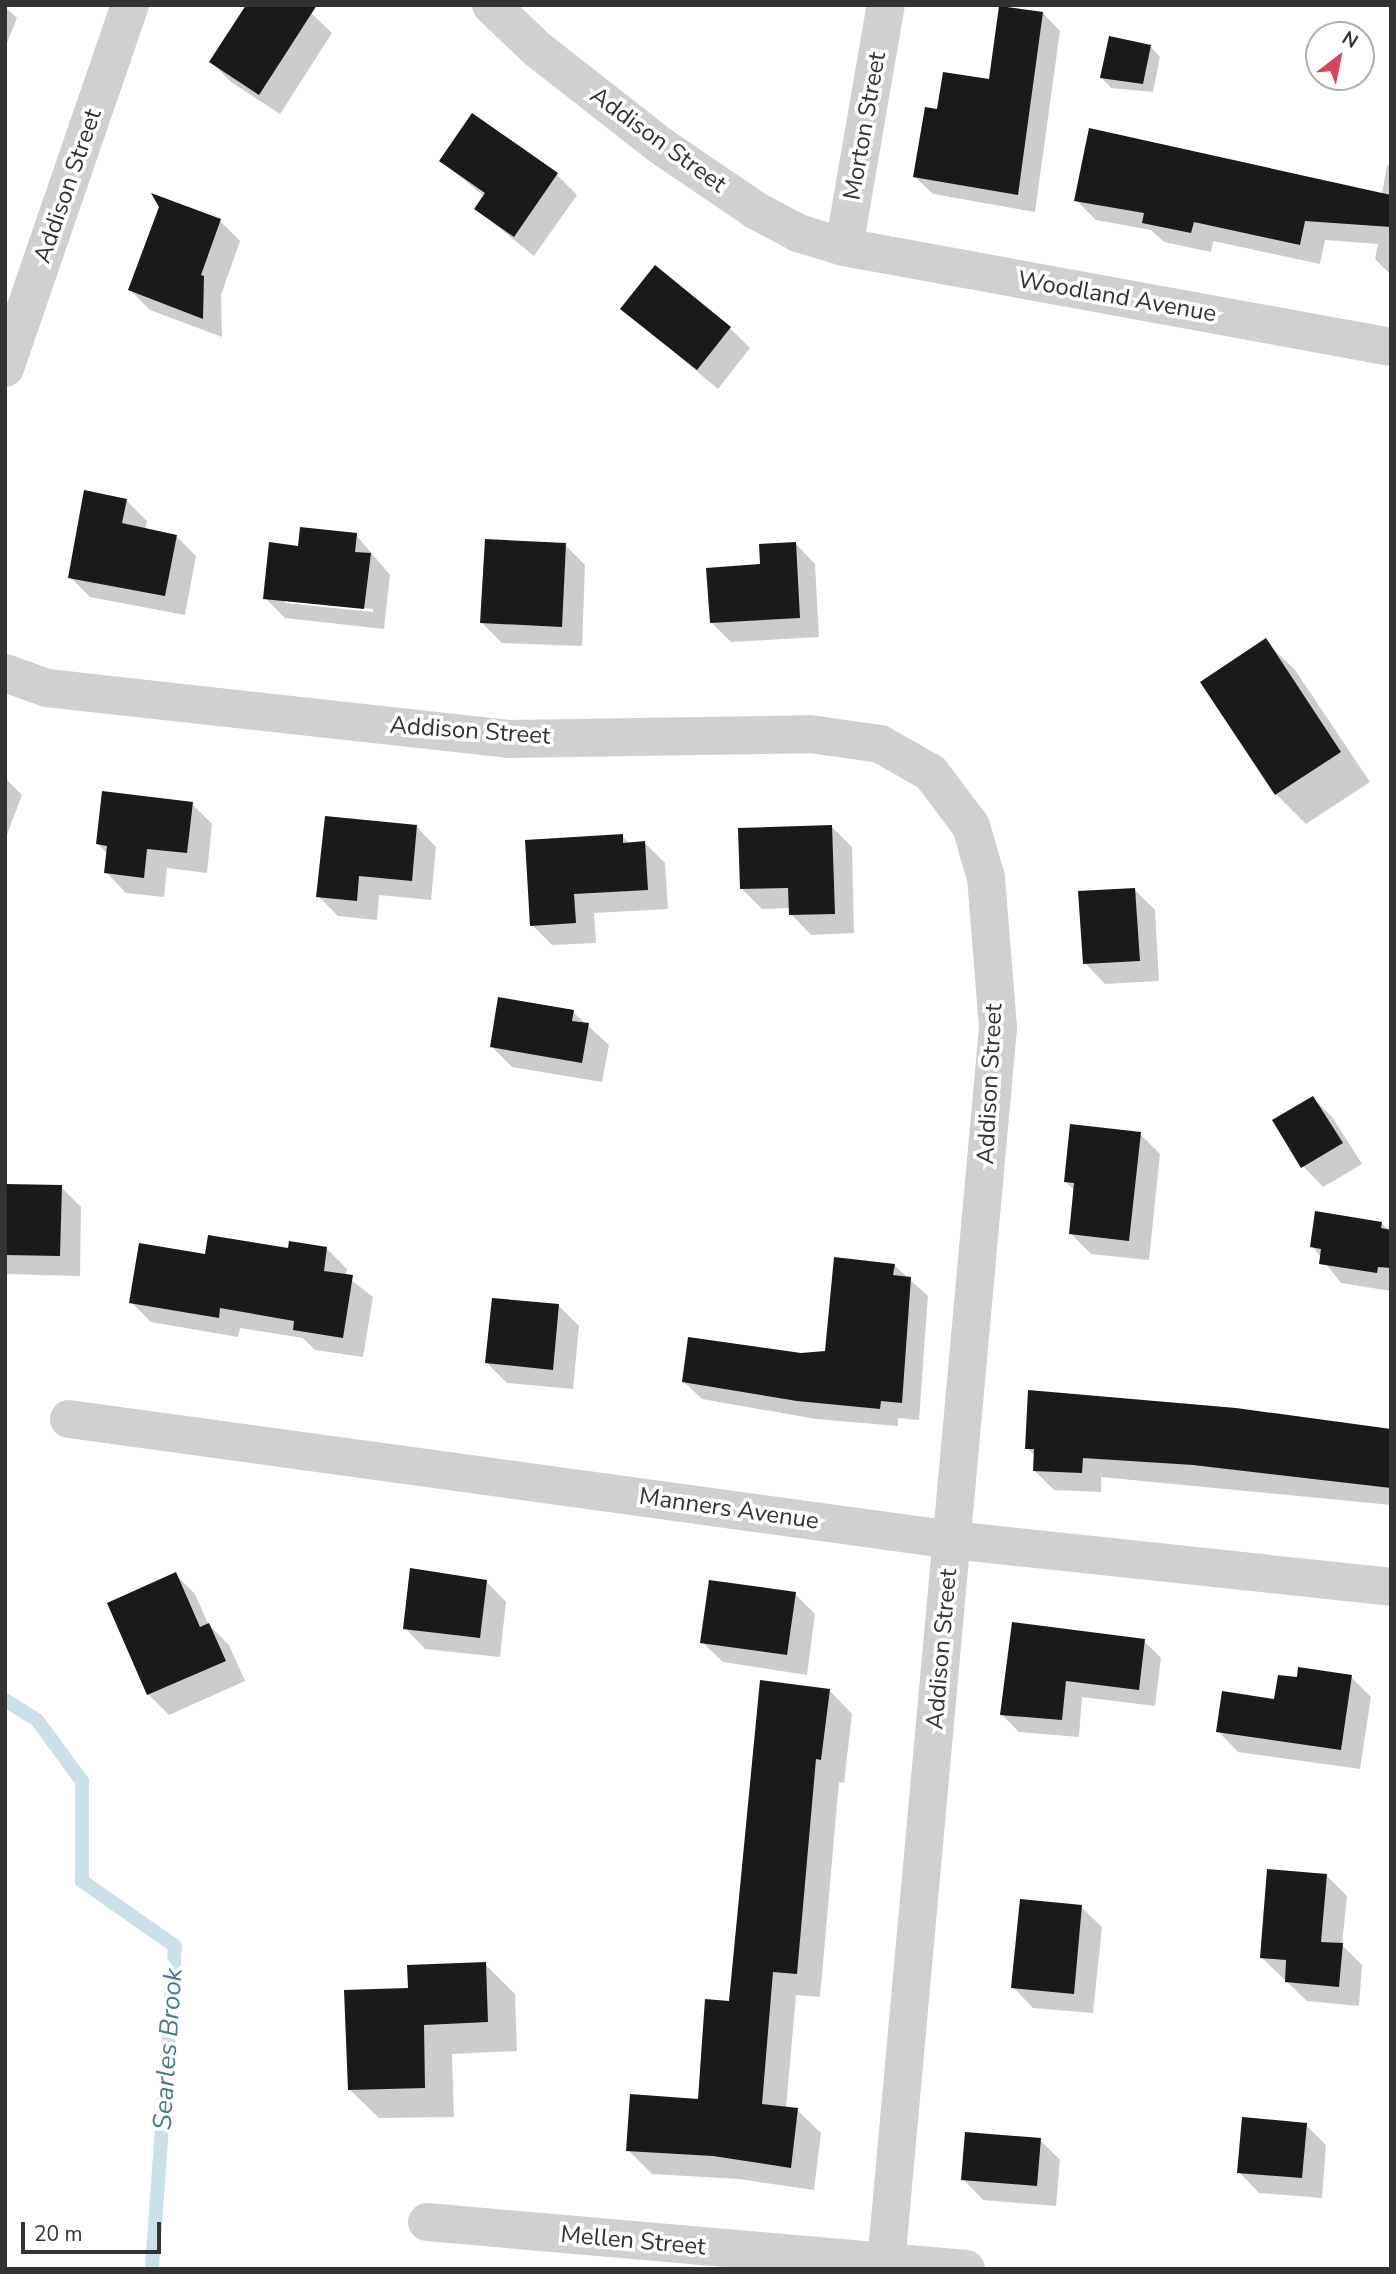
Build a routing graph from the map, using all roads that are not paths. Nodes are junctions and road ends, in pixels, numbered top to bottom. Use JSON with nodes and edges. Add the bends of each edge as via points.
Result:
{"nodes":[{"id":1,"x":130,"y":5,"type":"edge"},
{"id":2,"x":491,"y":5,"type":"edge"},
{"id":3,"x":886,"y":5,"type":"edge"},
{"id":4,"x":844,"y":247,"type":"junction"},
{"id":5,"x":1391,"y":347,"type":"edge"},
{"id":6,"x":5,"y":368,"type":"edge"},
{"id":7,"x":5,"y":673,"type":"edge"},
{"id":8,"x":69,"y":1419,"type":"dead end"},
{"id":9,"x":952,"y":1540,"type":"junction"},
{"id":10,"x":1391,"y":1587,"type":"edge"},
{"id":11,"x":427,"y":2222,"type":"dead end"},
{"id":12,"x":886,"y":2263,"type":"junction"},
{"id":13,"x":966,"y":2269,"type":"edge"}],
"edges":[{"from":1,"to":6,"type":"street","name":"Addison Street"},
{"from":2,"to":4,"type":"street","name":"Addison Street","via":[[537,49],[682,160],[755,210],[798,233]]},
{"from":3,"to":4,"type":"street","name":"Morton Street"},
{"from":4,"to":5,"type":"street","name":"Woodland Avenue"},
{"from":7,"to":9,"type":"street","name":"Addison Street","via":[[47,688],[508,739],[810,734],[880,744],[931,773],[971,827],[986,878],[998,1028]]},
{"from":8,"to":9,"type":"street","name":"Manners Avenue"},
{"from":9,"to":10,"type":"street","name":"Manners Avenue"},
{"from":9,"to":12,"type":"street","name":"Addison Street"},
{"from":11,"to":12,"type":"street","name":"Mellen Street"},
{"from":12,"to":13,"type":"street","name":"Mellen Street"}]}
